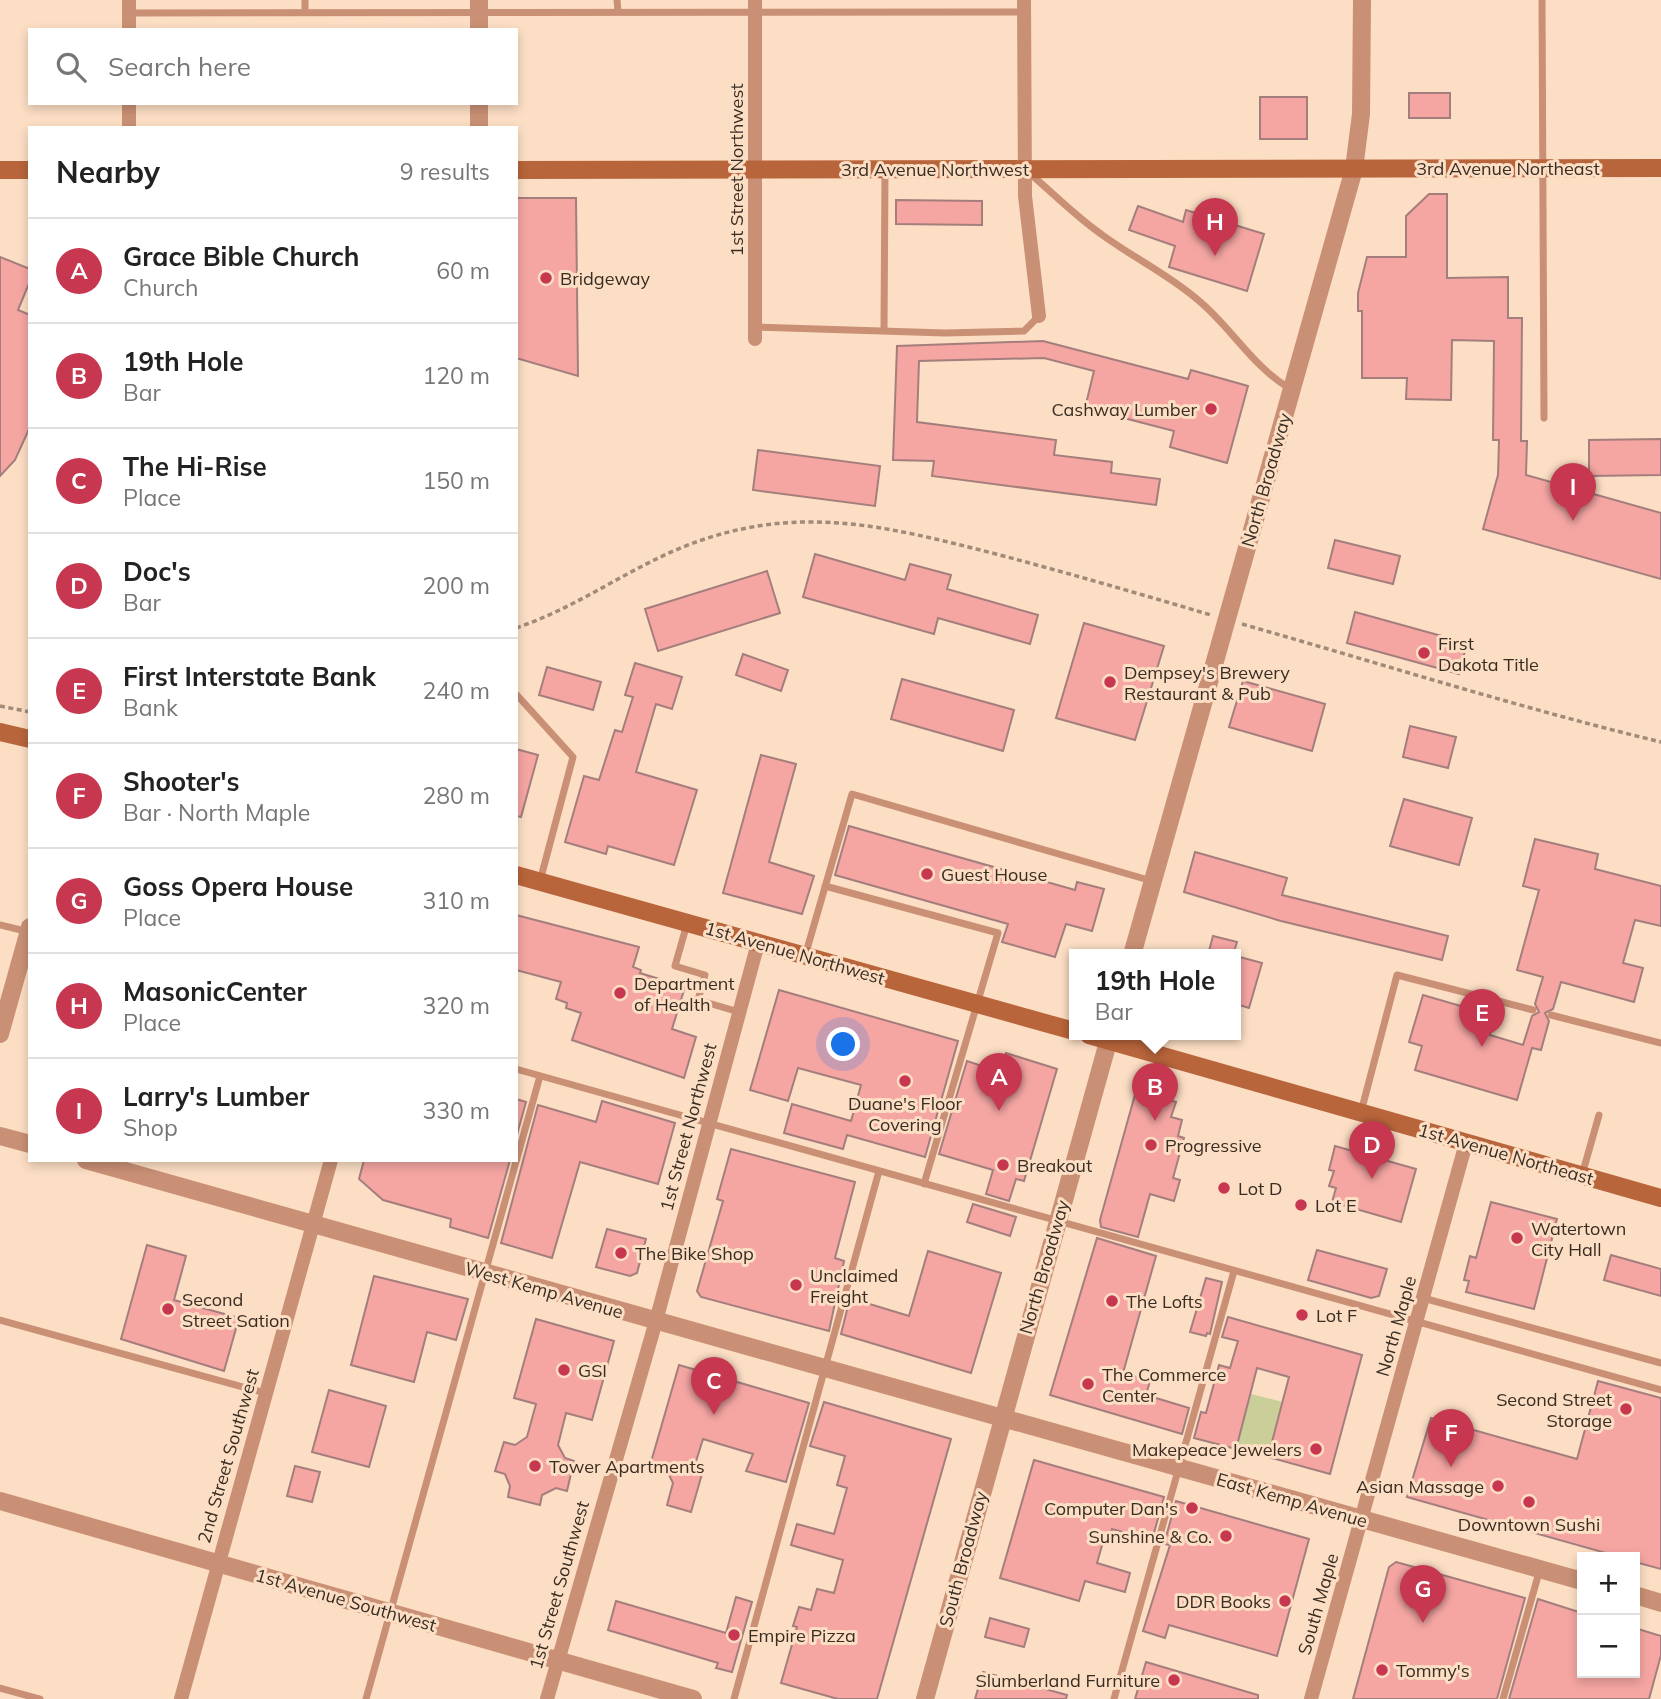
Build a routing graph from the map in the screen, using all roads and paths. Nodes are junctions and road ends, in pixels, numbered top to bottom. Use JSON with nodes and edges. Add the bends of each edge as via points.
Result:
{"nodes":[{"id":1,"x":305,"y":0,"type":"edge"},
{"id":2,"x":618,"y":0,"type":"edge"},
{"id":3,"x":1362,"y":0,"type":"edge"},
{"id":4,"x":1542,"y":0,"type":"edge"},
{"id":5,"x":755,"y":5,"type":"edge"},
{"id":6,"x":129,"y":6,"type":"edge"},
{"id":7,"x":1024,"y":6,"type":"edge"},
{"id":8,"x":305,"y":11,"type":"junction"},
{"id":9,"x":618,"y":11,"type":"junction"},
{"id":10,"x":479,"y":14,"type":"edge"},
{"id":11,"x":129,"y":28,"type":"edge"},
{"id":12,"x":129,"y":105,"type":"edge"},
{"id":13,"x":479,"y":105,"type":"edge"},
{"id":14,"x":129,"y":126,"type":"edge"},
{"id":15,"x":479,"y":126,"type":"edge"},
{"id":16,"x":1544,"y":168,"type":"junction"},
{"id":17,"x":1661,"y":168,"type":"edge"},
{"id":18,"x":1025,"y":169,"type":"junction"},
{"id":19,"x":1354,"y":169,"type":"junction"},
{"id":20,"x":0,"y":170,"type":"edge"},
{"id":21,"x":28,"y":170,"type":"edge"},
{"id":22,"x":518,"y":170,"type":"edge"},
{"id":23,"x":756,"y":170,"type":"junction"},
{"id":24,"x":885,"y":170,"type":"junction"},
{"id":25,"x":1038,"y":316,"type":"joint"},
{"id":26,"x":884,"y":331,"type":"junction"},
{"id":27,"x":755,"y":333,"type":"joint"},
{"id":28,"x":1291,"y":389,"type":"junction"},
{"id":29,"x":1544,"y":418,"type":"dead end"},
{"id":30,"x":1226,"y":620,"type":"junction"},
{"id":31,"x":518,"y":627,"type":"edge"},
{"id":32,"x":518,"y":696,"type":"edge"},
{"id":33,"x":0,"y":706,"type":"edge"},
{"id":34,"x":28,"y":712,"type":"edge"},
{"id":35,"x":0,"y":732,"type":"edge"},
{"id":36,"x":28,"y":739,"type":"edge"},
{"id":37,"x":1661,"y":743,"type":"edge"},
{"id":38,"x":518,"y":876,"type":"edge"},
{"id":39,"x":540,"y":881,"type":"junction"},
{"id":40,"x":1153,"y":881,"type":"junction"},
{"id":41,"x":825,"y":886,"type":"junction"},
{"id":42,"x":688,"y":923,"type":"junction"},
{"id":43,"x":0,"y":925,"type":"edge"},
{"id":44,"x":28,"y":931,"type":"edge"},
{"id":45,"x":28,"y":935,"type":"edge"},
{"id":46,"x":758,"y":943,"type":"junction"},
{"id":47,"x":1134,"y":949,"type":"edge"},
{"id":48,"x":805,"y":956,"type":"junction"},
{"id":49,"x":978,"y":1004,"type":"junction"},
{"id":50,"x":1533,"y":1010,"type":"dead end"},
{"id":51,"x":739,"y":1013,"type":"junction"},
{"id":52,"x":1551,"y":1015,"type":"dead end"},
{"id":53,"x":1069,"y":1030,"type":"edge"},
{"id":54,"x":0,"y":1034,"type":"edge"},
{"id":55,"x":1108,"y":1040,"type":"edge"},
{"id":56,"x":1116,"y":1040,"type":"edge"},
{"id":57,"x":1661,"y":1043,"type":"edge"},
{"id":58,"x":518,"y":1070,"type":"edge"},
{"id":59,"x":540,"y":1076,"type":"junction"},
{"id":60,"x":1361,"y":1113,"type":"junction"},
{"id":61,"x":1599,"y":1115,"type":"dead end"},
{"id":62,"x":709,"y":1123,"type":"junction"},
{"id":63,"x":0,"y":1136,"type":"edge"},
{"id":64,"x":28,"y":1143,"type":"edge"},
{"id":65,"x":1466,"y":1143,"type":"junction"},
{"id":66,"x":518,"y":1156,"type":"edge"},
{"id":67,"x":93,"y":1162,"type":"edge"},
{"id":68,"x":330,"y":1162,"type":"edge"},
{"id":69,"x":516,"y":1162,"type":"edge"},
{"id":70,"x":879,"y":1171,"type":"junction"},
{"id":71,"x":1581,"y":1175,"type":"junction"},
{"id":72,"x":924,"y":1184,"type":"junction"},
{"id":73,"x":1661,"y":1198,"type":"edge"},
{"id":74,"x":1057,"y":1221,"type":"junction"},
{"id":75,"x":313,"y":1224,"type":"junction"},
{"id":76,"x":1234,"y":1271,"type":"junction"},
{"id":77,"x":486,"y":1273,"type":"junction"},
{"id":78,"x":1423,"y":1298,"type":"junction"},
{"id":79,"x":0,"y":1320,"type":"edge"},
{"id":80,"x":656,"y":1321,"type":"junction"},
{"id":81,"x":1417,"y":1322,"type":"junction"},
{"id":82,"x":1661,"y":1363,"type":"edge"},
{"id":83,"x":826,"y":1368,"type":"junction"},
{"id":84,"x":1661,"y":1390,"type":"edge"},
{"id":85,"x":265,"y":1393,"type":"junction"},
{"id":86,"x":1002,"y":1419,"type":"junction"},
{"id":87,"x":1179,"y":1468,"type":"junction"},
{"id":88,"x":0,"y":1502,"type":"edge"},
{"id":89,"x":1362,"y":1519,"type":"junction"},
{"id":90,"x":218,"y":1563,"type":"junction"},
{"id":91,"x":1540,"y":1569,"type":"junction"},
{"id":92,"x":1577,"y":1580,"type":"edge"},
{"id":93,"x":1640,"y":1597,"type":"edge"},
{"id":94,"x":1661,"y":1603,"type":"edge"},
{"id":95,"x":389,"y":1612,"type":"junction"},
{"id":96,"x":558,"y":1661,"type":"junction"},
{"id":97,"x":0,"y":1688,"type":"edge"},
{"id":98,"x":40,"y":1699,"type":"edge"},
{"id":99,"x":181,"y":1699,"type":"edge"},
{"id":100,"x":366,"y":1699,"type":"edge"},
{"id":101,"x":547,"y":1699,"type":"edge"},
{"id":102,"x":693,"y":1699,"type":"edge"},
{"id":103,"x":734,"y":1699,"type":"edge"},
{"id":104,"x":925,"y":1699,"type":"edge"},
{"id":105,"x":1114,"y":1699,"type":"edge"},
{"id":106,"x":1311,"y":1699,"type":"edge"},
{"id":107,"x":1503,"y":1699,"type":"edge"}],
"edges":[{"from":1,"to":8,"type":"lane"},
{"from":2,"to":9,"type":"lane"},
{"from":3,"to":19,"type":"street","name":"North Broadway","via":[[1361,114]]},
{"from":4,"to":16,"type":"lane"},
{"from":5,"to":7,"type":"lane"},
{"from":5,"to":9,"type":"lane"},
{"from":5,"to":23,"type":"street","name":"1st Street Northwest"},
{"from":6,"to":8,"type":"lane"},
{"from":6,"to":11,"type":"street"},
{"from":7,"to":18,"type":"street"},
{"from":8,"to":10,"type":"lane"},
{"from":9,"to":10,"type":"lane"},
{"from":12,"to":14,"type":"street"},
{"from":13,"to":15,"type":"street"},
{"from":16,"to":17,"type":"main road","name":"3rd Avenue Northeast"},
{"from":16,"to":19,"type":"main road","name":"3rd Avenue Northeast"},
{"from":16,"to":29,"type":"lane"},
{"from":18,"to":19,"type":"main road","name":"3rd Avenue Northwest"},
{"from":18,"to":24,"type":"main road","name":"3rd Avenue Northwest"},
{"from":18,"to":25,"type":"street"},
{"from":18,"to":28,"type":"lane","via":[[1100,234],[1200,301],[1256,363]]},
{"from":19,"to":28,"type":"street","name":"North Broadway"},
{"from":20,"to":21,"type":"main road"},
{"from":22,"to":23,"type":"main road","name":"3rd Avenue Northwest"},
{"from":23,"to":24,"type":"main road","name":"3rd Avenue Northwest"},
{"from":23,"to":27,"type":"street","name":"1st Street Northwest"},
{"from":24,"to":26,"type":"lane"},
{"from":25,"to":26,"type":"lane","via":[[1024,331]]},
{"from":26,"to":27,"type":"lane"},
{"from":28,"to":30,"type":"street","name":"North Broadway"},
{"from":30,"to":31,"type":"path","via":[[1067,572],[902,530],[797,520],[744,529],[684,547]]},
{"from":30,"to":37,"type":"path","via":[[1512,705]]},
{"from":30,"to":40,"type":"street","name":"North Broadway"},
{"from":32,"to":39,"type":"lane","via":[[573,757]]},
{"from":33,"to":34,"type":"path"},
{"from":35,"to":36,"type":"main road"},
{"from":38,"to":39,"type":"main road","name":"1st Avenue Northwest"},
{"from":39,"to":42,"type":"main road","name":"1st Avenue Northwest"},
{"from":40,"to":41,"type":"lane","via":[[852,794]]},
{"from":40,"to":47,"type":"street","name":"North Broadway"},
{"from":41,"to":48,"type":"lane"},
{"from":41,"to":49,"type":"lane","via":[[998,933]]},
{"from":42,"to":46,"type":"main road","name":"1st Avenue Northwest"},
{"from":42,"to":51,"type":"lane","via":[[675,966],[705,975],[698,1000]]},
{"from":43,"to":44,"type":"lane"},
{"from":45,"to":54,"type":"street"},
{"from":46,"to":48,"type":"main road","name":"1st Avenue Northwest"},
{"from":46,"to":51,"type":"street","name":"1st Street Northwest"},
{"from":48,"to":49,"type":"main road","name":"1st Avenue Northwest"},
{"from":49,"to":53,"type":"main road","name":"1st Avenue Northwest"},
{"from":49,"to":72,"type":"lane"},
{"from":50,"to":60,"type":"lane","via":[[1397,975]]},
{"from":51,"to":62,"type":"street","name":"1st Street Northwest"},
{"from":52,"to":57,"type":"lane"},
{"from":55,"to":74,"type":"street","name":"North Broadway"},
{"from":56,"to":60,"type":"main road","name":"1st Avenue Northeast"},
{"from":58,"to":59,"type":"lane"},
{"from":59,"to":62,"type":"lane"},
{"from":59,"to":66,"type":"lane"},
{"from":60,"to":65,"type":"main road","name":"1st Avenue Northeast"},
{"from":61,"to":71,"type":"lane"},
{"from":62,"to":70,"type":"lane"},
{"from":62,"to":80,"type":"street","name":"1st Street Northwest"},
{"from":63,"to":64,"type":"street"},
{"from":65,"to":71,"type":"main road","name":"1st Avenue Northeast"},
{"from":65,"to":78,"type":"street","name":"North Maple"},
{"from":67,"to":75,"type":"street","name":"West Kemp Avenue"},
{"from":68,"to":75,"type":"street","name":"2nd Street Southwest"},
{"from":69,"to":77,"type":"lane"},
{"from":70,"to":72,"type":"lane"},
{"from":70,"to":83,"type":"lane"},
{"from":71,"to":73,"type":"main road","name":"1st Avenue Northeast"},
{"from":72,"to":74,"type":"lane"},
{"from":74,"to":76,"type":"lane"},
{"from":74,"to":86,"type":"street","name":"North Broadway"},
{"from":75,"to":77,"type":"street","name":"West Kemp Avenue"},
{"from":75,"to":85,"type":"street","name":"2nd Street Southwest"},
{"from":76,"to":81,"type":"lane"},
{"from":76,"to":87,"type":"lane"},
{"from":77,"to":80,"type":"street","name":"West Kemp Avenue"},
{"from":77,"to":95,"type":"lane"},
{"from":78,"to":81,"type":"street","name":"North Maple"},
{"from":78,"to":82,"type":"lane"},
{"from":79,"to":85,"type":"lane"},
{"from":80,"to":83,"type":"street","name":"West Kemp Avenue"},
{"from":80,"to":96,"type":"street","name":"1st Street Southwest"},
{"from":81,"to":84,"type":"lane"},
{"from":81,"to":89,"type":"street","name":"North Maple"},
{"from":83,"to":86,"type":"street","name":"West Kemp Avenue"},
{"from":83,"to":103,"type":"lane"},
{"from":85,"to":90,"type":"street","name":"2nd Street Southwest"},
{"from":86,"to":87,"type":"street","name":"East Kemp Avenue"},
{"from":86,"to":104,"type":"street","name":"South Broadway"},
{"from":87,"to":89,"type":"street","name":"East Kemp Avenue"},
{"from":87,"to":105,"type":"lane"},
{"from":88,"to":90,"type":"street","name":"1st Avenue Southwest"},
{"from":89,"to":91,"type":"street","name":"East Kemp Avenue"},
{"from":89,"to":106,"type":"street","name":"South Maple"},
{"from":90,"to":95,"type":"street","name":"1st Avenue Southwest"},
{"from":90,"to":99,"type":"street","name":"2nd Street Southwest"},
{"from":91,"to":92,"type":"street","name":"East Kemp Avenue"},
{"from":91,"to":107,"type":"lane"},
{"from":93,"to":94,"type":"street"},
{"from":95,"to":96,"type":"street","name":"1st Avenue Southwest"},
{"from":95,"to":100,"type":"lane"},
{"from":96,"to":101,"type":"street","name":"1st Street Southwest"},
{"from":96,"to":102,"type":"street","name":"1st Avenue Southwest"},
{"from":97,"to":98,"type":"lane"}]}
